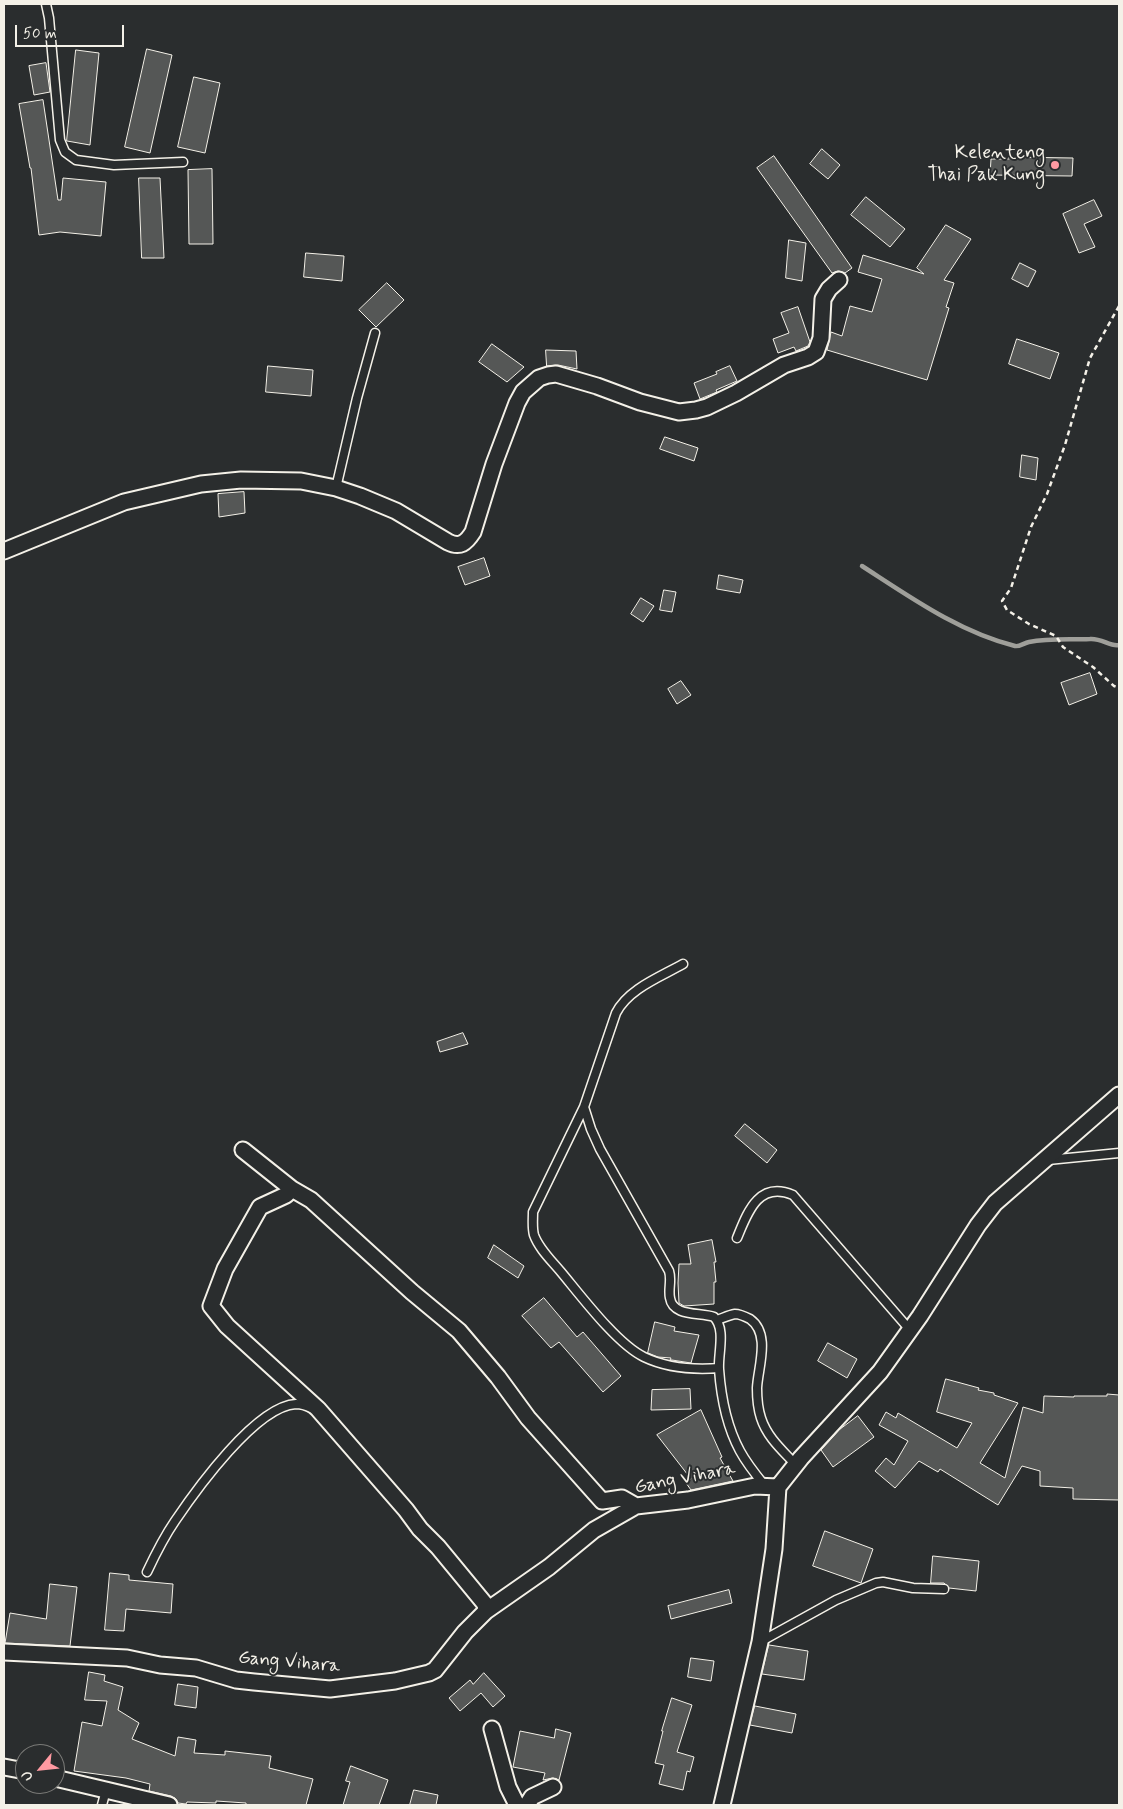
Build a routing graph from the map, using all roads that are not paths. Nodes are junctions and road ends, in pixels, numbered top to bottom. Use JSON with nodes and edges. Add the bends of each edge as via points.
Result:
{"nodes":[{"id":1,"x":46,"y":4,"type":"edge"},
{"id":2,"x":183,"y":162,"type":"dead end"},
{"id":3,"x":839,"y":280,"type":"dead end"},
{"id":4,"x":375,"y":333,"type":"dead end"},
{"id":5,"x":336,"y":488,"type":"junction"},
{"id":6,"x":4,"y":551,"type":"edge"},
{"id":7,"x":684,"y":964,"type":"dead end"},
{"id":8,"x":1119,"y":1095,"type":"edge"},
{"id":9,"x":584,"y":1107,"type":"junction"},
{"id":10,"x":243,"y":1150,"type":"dead end"},
{"id":11,"x":1119,"y":1153,"type":"edge"},
{"id":12,"x":1041,"y":1161,"type":"junction"},
{"id":13,"x":292,"y":1189,"type":"junction"},
{"id":14,"x":737,"y":1238,"type":"dead end"},
{"id":15,"x":717,"y":1320,"type":"junction"},
{"id":16,"x":910,"y":1330,"type":"junction"},
{"id":17,"x":719,"y":1368,"type":"junction"},
{"id":18,"x":318,"y":1409,"type":"junction"},
{"id":19,"x":796,"y":1464,"type":"junction"},
{"id":20,"x":772,"y":1486,"type":"junction"},
{"id":21,"x":636,"y":1506,"type":"junction"},
{"id":22,"x":147,"y":1572,"type":"dead end"},
{"id":23,"x":944,"y":1589,"type":"dead end"},
{"id":24,"x":486,"y":1611,"type":"junction"},
{"id":25,"x":760,"y":1642,"type":"junction"},
{"id":26,"x":4,"y":1652,"type":"edge"},
{"id":27,"x":492,"y":1728,"type":"dead end"},
{"id":28,"x":65,"y":1782,"type":"edge"},
{"id":29,"x":553,"y":1787,"type":"dead end"},
{"id":30,"x":104,"y":1798,"type":"edge"},
{"id":31,"x":169,"y":1805,"type":"edge"},
{"id":32,"x":517,"y":1805,"type":"edge"},
{"id":33,"x":527,"y":1805,"type":"edge"},
{"id":34,"x":722,"y":1805,"type":"edge"}],
"edges":[{"from":1,"to":2,"type":"lane","via":[[60,140],[65,152],[76,160],[114,165]]},
{"from":3,"to":5,"type":"street","via":[[823,299],[821,338],[814,354],[784,365],[736,393],[696,410],[680,412],[653,406],[556,374],[539,378],[523,392],[517,403],[473,532],[461,545],[448,542],[382,504]]},
{"from":4,"to":5,"type":"lane"},
{"from":5,"to":6,"type":"street","via":[[276,479],[202,484],[110,507]]},
{"from":7,"to":9,"type":"lane","via":[[622,1002]]},
{"from":8,"to":12,"type":"street"},
{"from":9,"to":15,"type":"lane","via":[[600,1149],[669,1271],[669,1296],[673,1306],[684,1312],[707,1314]]},
{"from":9,"to":17,"type":"lane","via":[[533,1212],[534,1236],[580,1296],[628,1347],[642,1357],[697,1370]]},
{"from":10,"to":13,"type":"street"},
{"from":11,"to":12,"type":"lane"},
{"from":12,"to":16,"type":"street","via":[[995,1203]]},
{"from":13,"to":18,"type":"street","via":[[260,1207],[225,1269],[211,1306],[227,1326]]},
{"from":13,"to":21,"type":"street","via":[[311,1200],[459,1331],[498,1376],[528,1418],[602,1501],[622,1498]]},
{"from":14,"to":16,"type":"lane","via":[[750,1207],[756,1201],[780,1190],[793,1195]]},
{"from":15,"to":17,"type":"lane","via":[[720,1327]]},
{"from":15,"to":19,"type":"lane","via":[[737,1314],[754,1322],[760,1331],[762,1352],[757,1389],[761,1420],[776,1444]]},
{"from":16,"to":19,"type":"street","via":[[880,1372]]},
{"from":17,"to":20,"type":"lane","via":[[725,1408],[736,1444],[749,1466]]},
{"from":18,"to":22,"type":"lane","via":[[297,1404],[278,1410],[238,1441],[173,1523]]},
{"from":18,"to":24,"type":"street","via":[[455,1567],[485,1604]]},
{"from":19,"to":20,"type":"street"},
{"from":20,"to":21,"type":"street","name":"Gang Vihara","via":[[754,1486],[688,1500]]},
{"from":20,"to":25,"type":"street","via":[[774,1549]]},
{"from":21,"to":24,"type":"street","name":"Gang Vihara","via":[[594,1530]]},
{"from":23,"to":25,"type":"lane","via":[[876,1582]]},
{"from":24,"to":26,"type":"street","name":"Gang Vihara","via":[[441,1664],[429,1673],[344,1689],[236,1680],[196,1668],[127,1658]]},
{"from":25,"to":34,"type":"street"},
{"from":27,"to":32,"type":"street","via":[[508,1787]]},
{"from":28,"to":30,"type":"street"},
{"from":29,"to":33,"type":"street","via":[[532,1797]]},
{"from":30,"to":31,"type":"street"}]}
